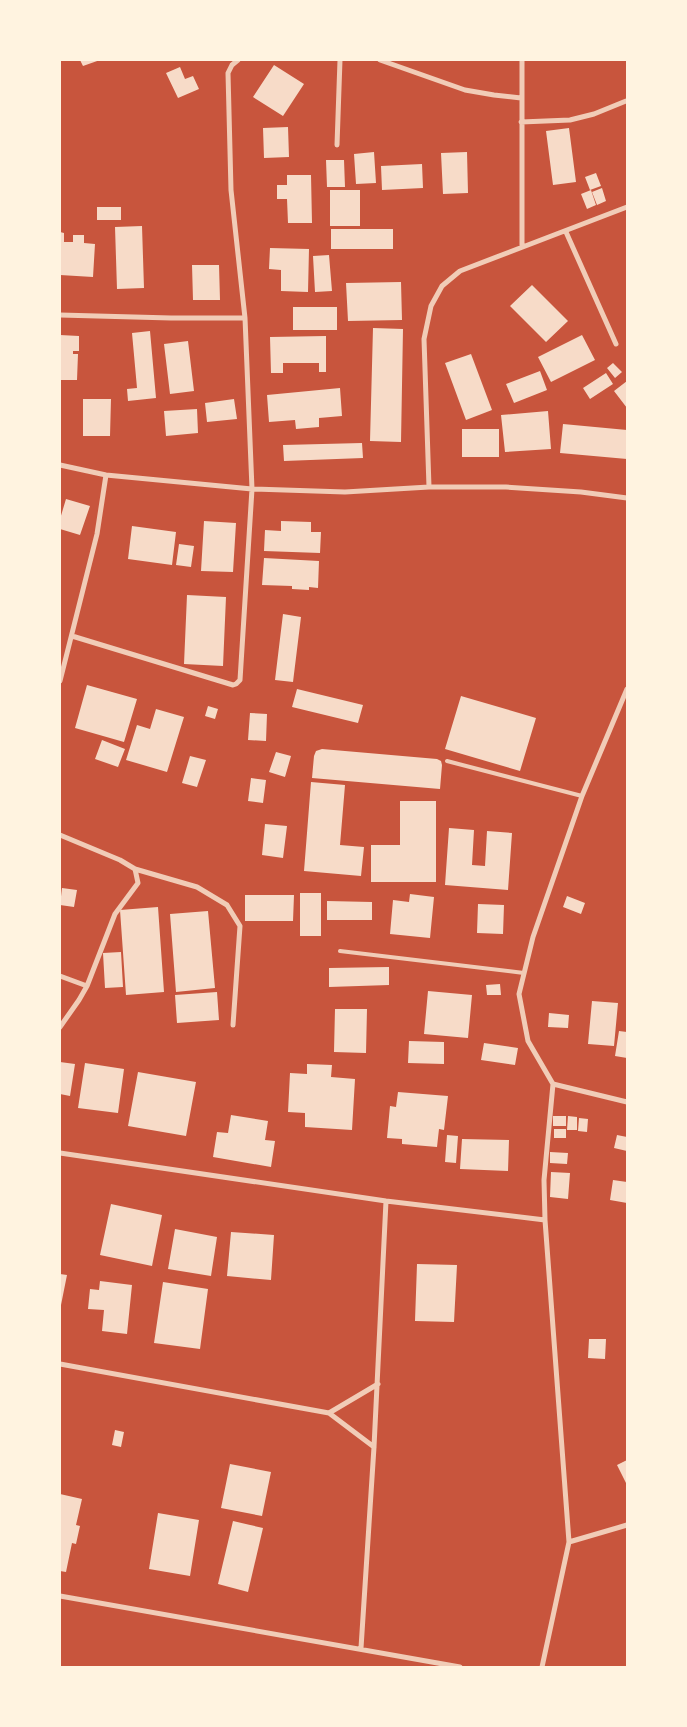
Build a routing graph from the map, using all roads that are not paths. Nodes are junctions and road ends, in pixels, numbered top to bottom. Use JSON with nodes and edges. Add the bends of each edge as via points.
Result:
{"nodes":[{"id":1,"x":238,"y":60,"type":"edge"},
{"id":2,"x":340,"y":60,"type":"edge"},
{"id":3,"x":380,"y":60,"type":"edge"},
{"id":4,"x":522,"y":60,"type":"edge"},
{"id":5,"x":521,"y":98,"type":"junction"},
{"id":6,"x":626,"y":100,"type":"edge"},
{"id":7,"x":521,"y":122,"type":"junction"},
{"id":8,"x":337,"y":145,"type":"dead end"},
{"id":9,"x":627,"y":207,"type":"edge"},
{"id":10,"x":566,"y":232,"type":"junction"},
{"id":11,"x":522,"y":248,"type":"junction"},
{"id":12,"x":60,"y":315,"type":"edge"},
{"id":13,"x":245,"y":318,"type":"junction"},
{"id":14,"x":616,"y":344,"type":"dead end"},
{"id":15,"x":60,"y":465,"type":"edge"},
{"id":16,"x":106,"y":475,"type":"junction"},
{"id":17,"x":429,"y":487,"type":"junction"},
{"id":18,"x":252,"y":489,"type":"junction"},
{"id":19,"x":627,"y":498,"type":"edge"},
{"id":20,"x":72,"y":636,"type":"junction"},
{"id":21,"x":60,"y":681,"type":"edge"},
{"id":22,"x":627,"y":689,"type":"edge"},
{"id":23,"x":447,"y":761,"type":"dead end"},
{"id":24,"x":582,"y":796,"type":"junction"},
{"id":25,"x":60,"y":835,"type":"edge"},
{"id":26,"x":135,"y":869,"type":"junction"},
{"id":27,"x":340,"y":951,"type":"dead end"},
{"id":28,"x":524,"y":973,"type":"junction"},
{"id":29,"x":60,"y":976,"type":"edge"},
{"id":30,"x":87,"y":986,"type":"junction"},
{"id":31,"x":233,"y":1025,"type":"dead end"},
{"id":32,"x":60,"y":1027,"type":"edge"},
{"id":33,"x":553,"y":1084,"type":"junction"},
{"id":34,"x":627,"y":1102,"type":"edge"},
{"id":35,"x":60,"y":1153,"type":"edge"},
{"id":36,"x":386,"y":1201,"type":"junction"},
{"id":37,"x":545,"y":1220,"type":"junction"},
{"id":38,"x":60,"y":1364,"type":"edge"},
{"id":39,"x":378,"y":1384,"type":"junction"},
{"id":40,"x":329,"y":1413,"type":"junction"},
{"id":41,"x":374,"y":1447,"type":"junction"},
{"id":42,"x":627,"y":1525,"type":"edge"},
{"id":43,"x":569,"y":1542,"type":"junction"},
{"id":44,"x":60,"y":1596,"type":"edge"},
{"id":45,"x":361,"y":1648,"type":"junction"},
{"id":46,"x":460,"y":1667,"type":"edge"},
{"id":47,"x":542,"y":1667,"type":"edge"}],
"edges":[{"from":1,"to":13,"type":"street","via":[[228,73],[230,190]]},
{"from":2,"to":8,"type":"street"},
{"from":3,"to":5,"type":"street","via":[[465,90]]},
{"from":4,"to":5,"type":"street"},
{"from":5,"to":7,"type":"street"},
{"from":6,"to":7,"type":"street","via":[[570,120]]},
{"from":7,"to":11,"type":"street"},
{"from":9,"to":10,"type":"street"},
{"from":10,"to":11,"type":"street"},
{"from":10,"to":14,"type":"street"},
{"from":11,"to":17,"type":"street","via":[[460,271],[442,286],[431,306],[424,339]]},
{"from":12,"to":13,"type":"street"},
{"from":13,"to":18,"type":"street"},
{"from":15,"to":16,"type":"street"},
{"from":16,"to":18,"type":"street"},
{"from":16,"to":20,"type":"street","via":[[97,534]]},
{"from":17,"to":18,"type":"street","via":[[345,492]]},
{"from":17,"to":19,"type":"street","via":[[506,487]]},
{"from":18,"to":20,"type":"street","via":[[240,680],[236,684]]},
{"from":20,"to":21,"type":"street"},
{"from":22,"to":24,"type":"street"},
{"from":23,"to":24,"type":"lane"},
{"from":24,"to":28,"type":"street","via":[[533,937]]},
{"from":25,"to":26,"type":"street"},
{"from":26,"to":30,"type":"street","via":[[138,883],[115,914]]},
{"from":26,"to":31,"type":"street","via":[[197,887],[227,905],[240,926]]},
{"from":27,"to":28,"type":"lane"},
{"from":28,"to":33,"type":"street","via":[[519,994],[528,1041]]},
{"from":29,"to":30,"type":"street"},
{"from":30,"to":32,"type":"street"},
{"from":33,"to":34,"type":"street"},
{"from":33,"to":37,"type":"street","via":[[544,1180]]},
{"from":35,"to":36,"type":"street"},
{"from":36,"to":37,"type":"street"},
{"from":36,"to":39,"type":"street"},
{"from":37,"to":43,"type":"street"},
{"from":38,"to":40,"type":"street"},
{"from":39,"to":40,"type":"street"},
{"from":39,"to":41,"type":"street"},
{"from":40,"to":41,"type":"street"},
{"from":41,"to":45,"type":"street"},
{"from":42,"to":43,"type":"street"},
{"from":43,"to":47,"type":"street"},
{"from":44,"to":45,"type":"street"},
{"from":45,"to":46,"type":"street"}]}
